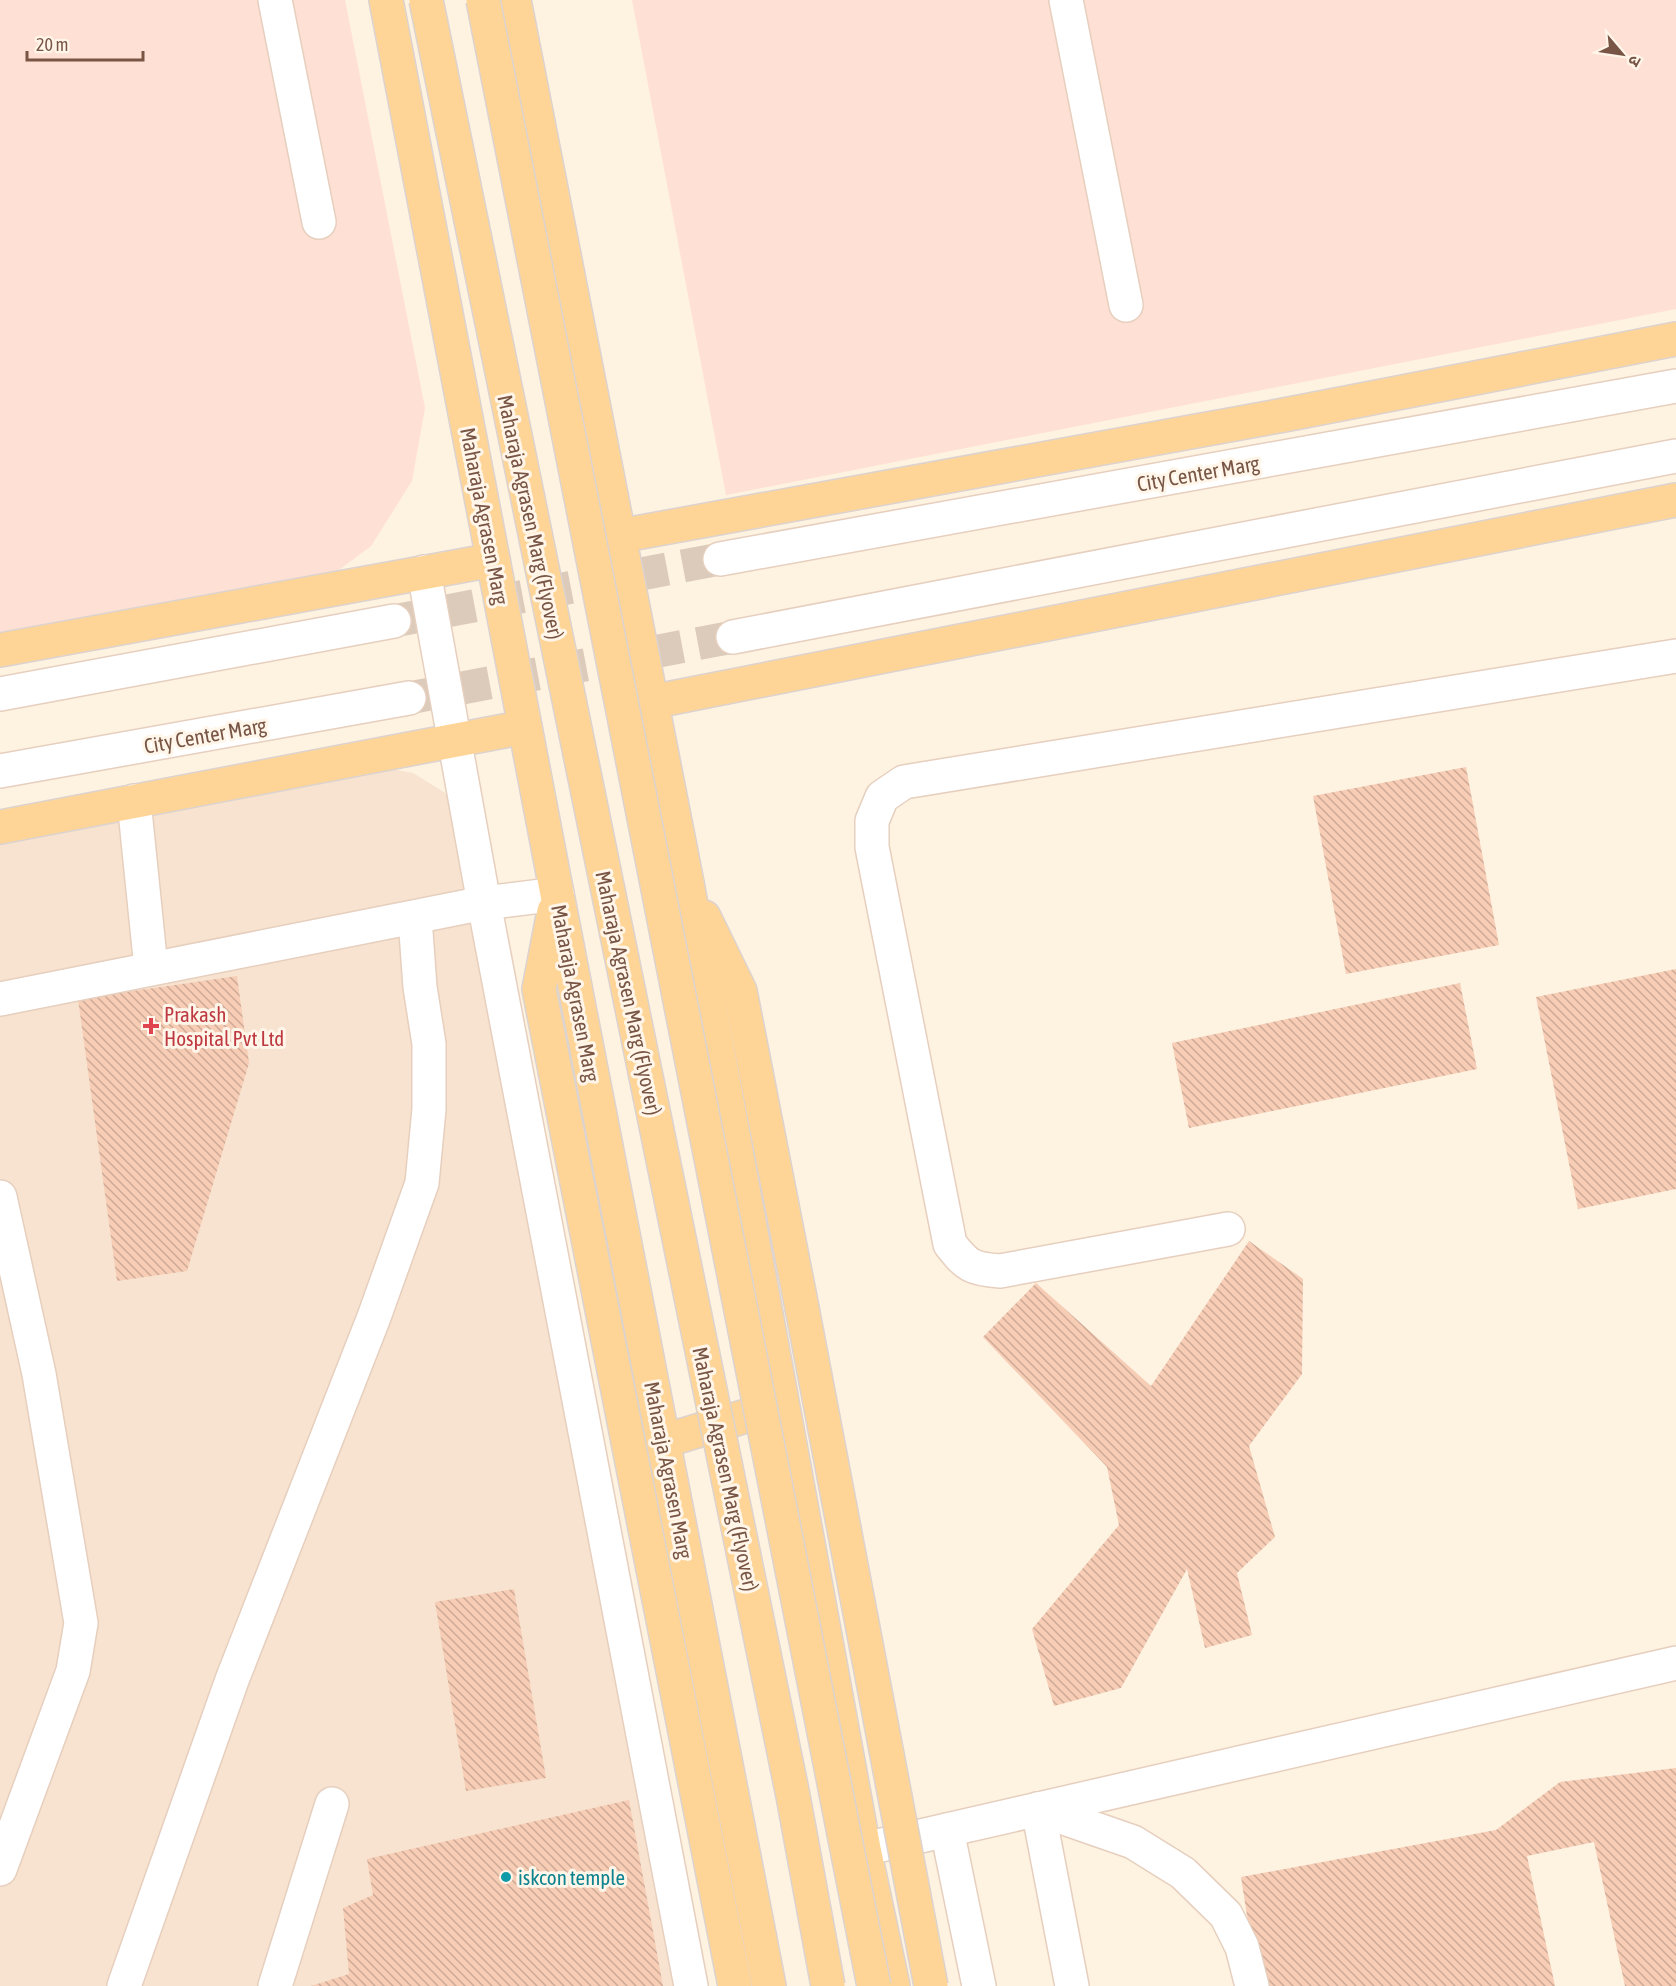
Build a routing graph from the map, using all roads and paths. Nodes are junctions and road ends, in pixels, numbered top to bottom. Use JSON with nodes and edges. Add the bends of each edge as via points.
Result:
{"nodes":[{"id":1,"x":275,"y":0,"type":"edge"},
{"id":2,"x":386,"y":0,"type":"edge"},
{"id":3,"x":426,"y":0,"type":"edge"},
{"id":4,"x":483,"y":0,"type":"edge"},
{"id":5,"x":514,"y":0,"type":"edge"},
{"id":6,"x":1066,"y":0,"type":"edge"},
{"id":7,"x":319,"y":222,"type":"dead end"},
{"id":8,"x":1126,"y":305,"type":"dead end"},
{"id":9,"x":1676,"y":339,"type":"edge"},
{"id":10,"x":1676,"y":386,"type":"edge"},
{"id":11,"x":1676,"y":456,"type":"edge"},
{"id":12,"x":1676,"y":500,"type":"edge"},
{"id":13,"x":619,"y":536,"type":"junction"},
{"id":14,"x":720,"y":559,"type":"tunnel mouth"},
{"id":15,"x":493,"y":560,"type":"junction"},
{"id":16,"x":424,"y":572,"type":"junction"},
{"id":17,"x":394,"y":621,"type":"tunnel mouth"},
{"id":18,"x":733,"y":637,"type":"tunnel mouth"},
{"id":19,"x":0,"y":650,"type":"edge"},
{"id":20,"x":1676,"y":656,"type":"edge"},
{"id":21,"x":0,"y":694,"type":"edge"},
{"id":22,"x":409,"y":698,"type":"tunnel mouth"},
{"id":23,"x":651,"y":702,"type":"junction"},
{"id":24,"x":525,"y":727,"type":"junction"},
{"id":25,"x":454,"y":740,"type":"junction"},
{"id":26,"x":0,"y":771,"type":"edge"},
{"id":27,"x":134,"y":801,"type":"junction"},
{"id":28,"x":0,"y":827,"type":"edge"},
{"id":29,"x":687,"y":883,"type":"junction"},
{"id":30,"x":557,"y":894,"type":"junction"},
{"id":31,"x":484,"y":903,"type":"junction"},
{"id":32,"x":415,"y":918,"type":"junction"},
{"id":33,"x":151,"y":968,"type":"junction"},
{"id":34,"x":0,"y":999,"type":"edge"},
{"id":35,"x":0,"y":1197,"type":"edge"},
{"id":36,"x":1228,"y":1229,"type":"dead end"},
{"id":37,"x":782,"y":1405,"type":"junction"},
{"id":38,"x":664,"y":1441,"type":"junction"},
{"id":39,"x":1676,"y":1662,"type":"edge"},
{"id":40,"x":332,"y":1804,"type":"dead end"},
{"id":41,"x":1038,"y":1809,"type":"junction"},
{"id":42,"x":947,"y":1830,"type":"junction"},
{"id":43,"x":864,"y":1849,"type":"junction"},
{"id":44,"x":0,"y":1869,"type":"edge"},
{"id":45,"x":124,"y":1986,"type":"edge"},
{"id":46,"x":275,"y":1986,"type":"edge"},
{"id":47,"x":691,"y":1986,"type":"edge"},
{"id":48,"x":735,"y":1986,"type":"edge"},
{"id":49,"x":770,"y":1986,"type":"edge"},
{"id":50,"x":828,"y":1986,"type":"edge"},
{"id":51,"x":874,"y":1986,"type":"edge"},
{"id":52,"x":893,"y":1986,"type":"edge"},
{"id":53,"x":931,"y":1986,"type":"edge"},
{"id":54,"x":979,"y":1986,"type":"edge"},
{"id":55,"x":1072,"y":1986,"type":"edge"},
{"id":56,"x":1252,"y":1986,"type":"edge"}],
"edges":[{"from":1,"to":7,"type":"street"},
{"from":2,"to":15,"type":"main road","name":"Maharaja Agrasen Marg"},
{"from":3,"to":50,"type":"main road","name":"Maharaja Agrasen Marg (Flyover)","bridge":true,"via":[[781,1737]]},
{"from":4,"to":51,"type":"main road","bridge":true},
{"from":5,"to":13,"type":"main road"},
{"from":6,"to":8,"type":"street"},
{"from":9,"to":13,"type":"main road"},
{"from":10,"to":14,"type":"street","name":"City Center Marg"},
{"from":11,"to":18,"type":"street"},
{"from":12,"to":23,"type":"main road"},
{"from":13,"to":23,"type":"main road"},
{"from":15,"to":16,"type":"main road"},
{"from":15,"to":24,"type":"main road","name":"Maharaja Agrasen Marg"},
{"from":16,"to":19,"type":"main road"},
{"from":16,"to":25,"type":"street"},
{"from":17,"to":21,"type":"street"},
{"from":20,"to":36,"type":"street","via":[[904,782],[882,797],[872,821],[872,848],[950,1244],[963,1261],[979,1270],[1000,1271]]},
{"from":22,"to":26,"type":"street","name":"City Center Marg"},
{"from":23,"to":29,"type":"main road"},
{"from":24,"to":25,"type":"main road"},
{"from":24,"to":30,"type":"main road","name":"Maharaja Agrasen Marg"},
{"from":25,"to":27,"type":"main road"},
{"from":25,"to":31,"type":"street"},
{"from":27,"to":28,"type":"main road"},
{"from":27,"to":33,"type":"street"},
{"from":29,"to":37,"type":"main road"},
{"from":29,"to":53,"type":"main road","bridge":true,"via":[[740,991]]},
{"from":30,"to":31,"type":"street"},
{"from":30,"to":38,"type":"main road","name":"Maharaja Agrasen Marg"},
{"from":30,"to":48,"type":"main road","via":[[539,989]]},
{"from":31,"to":32,"type":"street"},
{"from":31,"to":47,"type":"street"},
{"from":32,"to":33,"type":"street"},
{"from":32,"to":45,"type":"street","via":[[429,1044],[429,1109],[422,1183],[374,1317],[232,1680]]},
{"from":33,"to":34,"type":"street"},
{"from":35,"to":44,"type":"street","via":[[39,1374],[81,1623],[73,1671]]},
{"from":37,"to":38,"type":"main road"},
{"from":37,"to":43,"type":"main road"},
{"from":38,"to":49,"type":"main road","name":"Maharaja Agrasen Marg"},
{"from":39,"to":41,"type":"street"},
{"from":40,"to":46,"type":"street"},
{"from":41,"to":42,"type":"street"},
{"from":41,"to":55,"type":"street"},
{"from":41,"to":56,"type":"street","via":[[1133,1842],[1183,1873],[1226,1915],[1242,1947]]},
{"from":42,"to":43,"type":"street"},
{"from":42,"to":54,"type":"street"},
{"from":43,"to":52,"type":"main road"}]}
